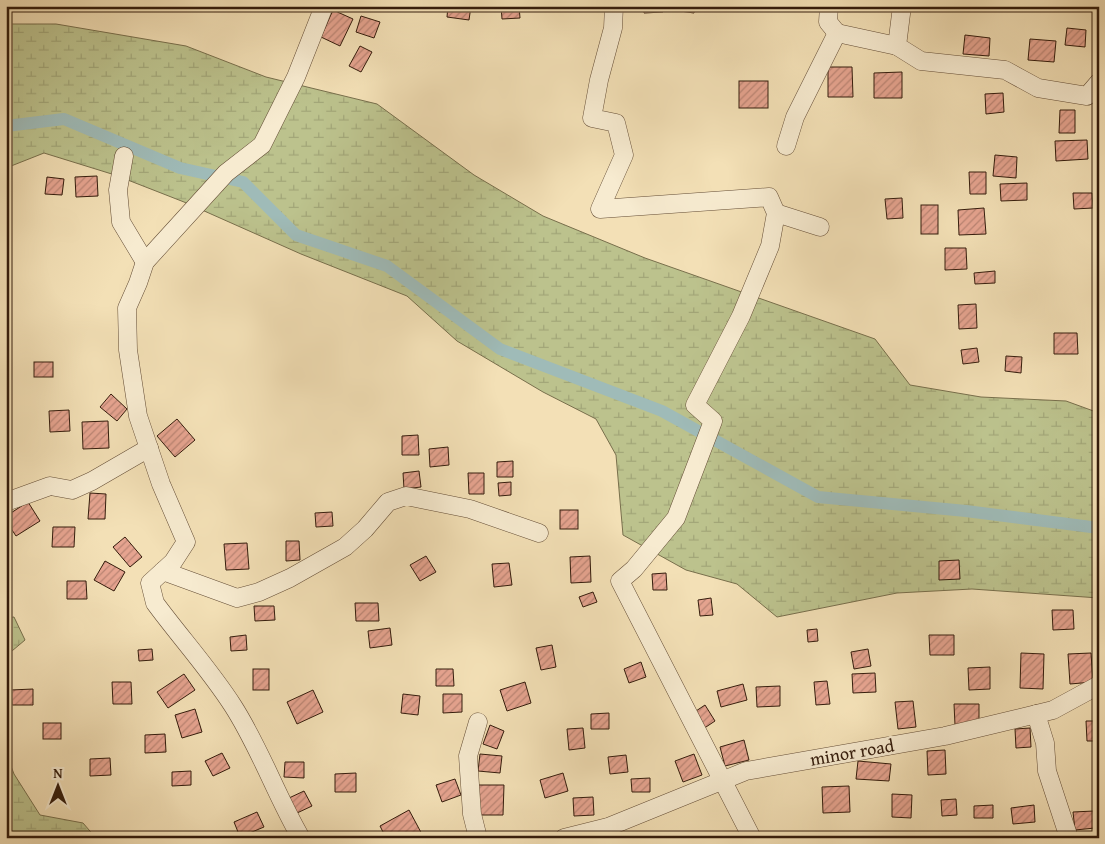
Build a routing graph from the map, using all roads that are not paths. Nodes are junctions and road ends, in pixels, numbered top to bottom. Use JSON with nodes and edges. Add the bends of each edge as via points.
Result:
{"nodes":[{"id":1,"x":324,"y":6,"type":"edge"},
{"id":2,"x":614,"y":6,"type":"edge"},
{"id":3,"x":829,"y":6,"type":"edge"},
{"id":4,"x":902,"y":6,"type":"edge"},
{"id":5,"x":836,"y":33,"type":"junction"},
{"id":6,"x":897,"y":46,"type":"junction"},
{"id":7,"x":1099,"y":82,"type":"edge"},
{"id":8,"x":786,"y":146,"type":"dead end"},
{"id":9,"x":124,"y":156,"type":"dead end"},
{"id":10,"x":776,"y":213,"type":"junction"},
{"id":11,"x":820,"y":227,"type":"dead end"},
{"id":12,"x":145,"y":262,"type":"junction"},
{"id":13,"x":149,"y":448,"type":"junction"},
{"id":14,"x":6,"y":502,"type":"edge"},
{"id":15,"x":538,"y":533,"type":"dead end"},
{"id":16,"x":163,"y":571,"type":"junction"},
{"id":17,"x":1099,"y":685,"type":"edge"},
{"id":18,"x":1036,"y":714,"type":"junction"},
{"id":19,"x":478,"y":722,"type":"dead end"},
{"id":20,"x":722,"y":781,"type":"junction"},
{"id":21,"x":301,"y":838,"type":"edge"},
{"id":22,"x":478,"y":838,"type":"edge"},
{"id":23,"x":565,"y":838,"type":"edge"},
{"id":24,"x":752,"y":838,"type":"edge"},
{"id":25,"x":1069,"y":838,"type":"edge"}],
"edges":[{"from":1,"to":12,"type":"street","via":[[296,77],[262,145],[222,177]]},
{"from":2,"to":10,"type":"street","via":[[614,28],[592,118],[616,122],[624,155],[600,209],[769,197]]},
{"from":3,"to":5,"type":"street","via":[[828,22]]},
{"from":4,"to":6,"type":"street"},
{"from":5,"to":6,"type":"street"},
{"from":5,"to":8,"type":"street","via":[[795,117]]},
{"from":6,"to":7,"type":"street","via":[[921,61],[1005,70],[1038,88],[1087,96]]},
{"from":9,"to":12,"type":"street","via":[[118,190],[121,222]]},
{"from":10,"to":11,"type":"street"},
{"from":10,"to":20,"type":"street","via":[[770,246],[741,316],[695,405],[709,432],[676,518],[634,570],[620,581]]},
{"from":12,"to":13,"type":"street","via":[[126,308],[128,350],[138,416]]},
{"from":13,"to":14,"type":"street","via":[[72,490],[50,486]]},
{"from":13,"to":16,"type":"street","via":[[186,542]]},
{"from":15,"to":16,"type":"street","via":[[470,509],[406,496],[388,502],[344,547],[259,592],[237,598]]},
{"from":16,"to":21,"type":"street","via":[[150,583],[155,603],[232,705],[260,752],[285,812]]},
{"from":17,"to":18,"type":"street","name":"minor road","via":[[1053,710]]},
{"from":18,"to":20,"type":"street","name":"minor road","via":[[945,736],[746,771]]},
{"from":18,"to":25,"type":"street","via":[[1045,743],[1047,771]]},
{"from":19,"to":22,"type":"street","via":[[468,756],[472,814]]},
{"from":20,"to":23,"type":"street","name":"minor road","via":[[608,827]]},
{"from":20,"to":24,"type":"street"}]}
